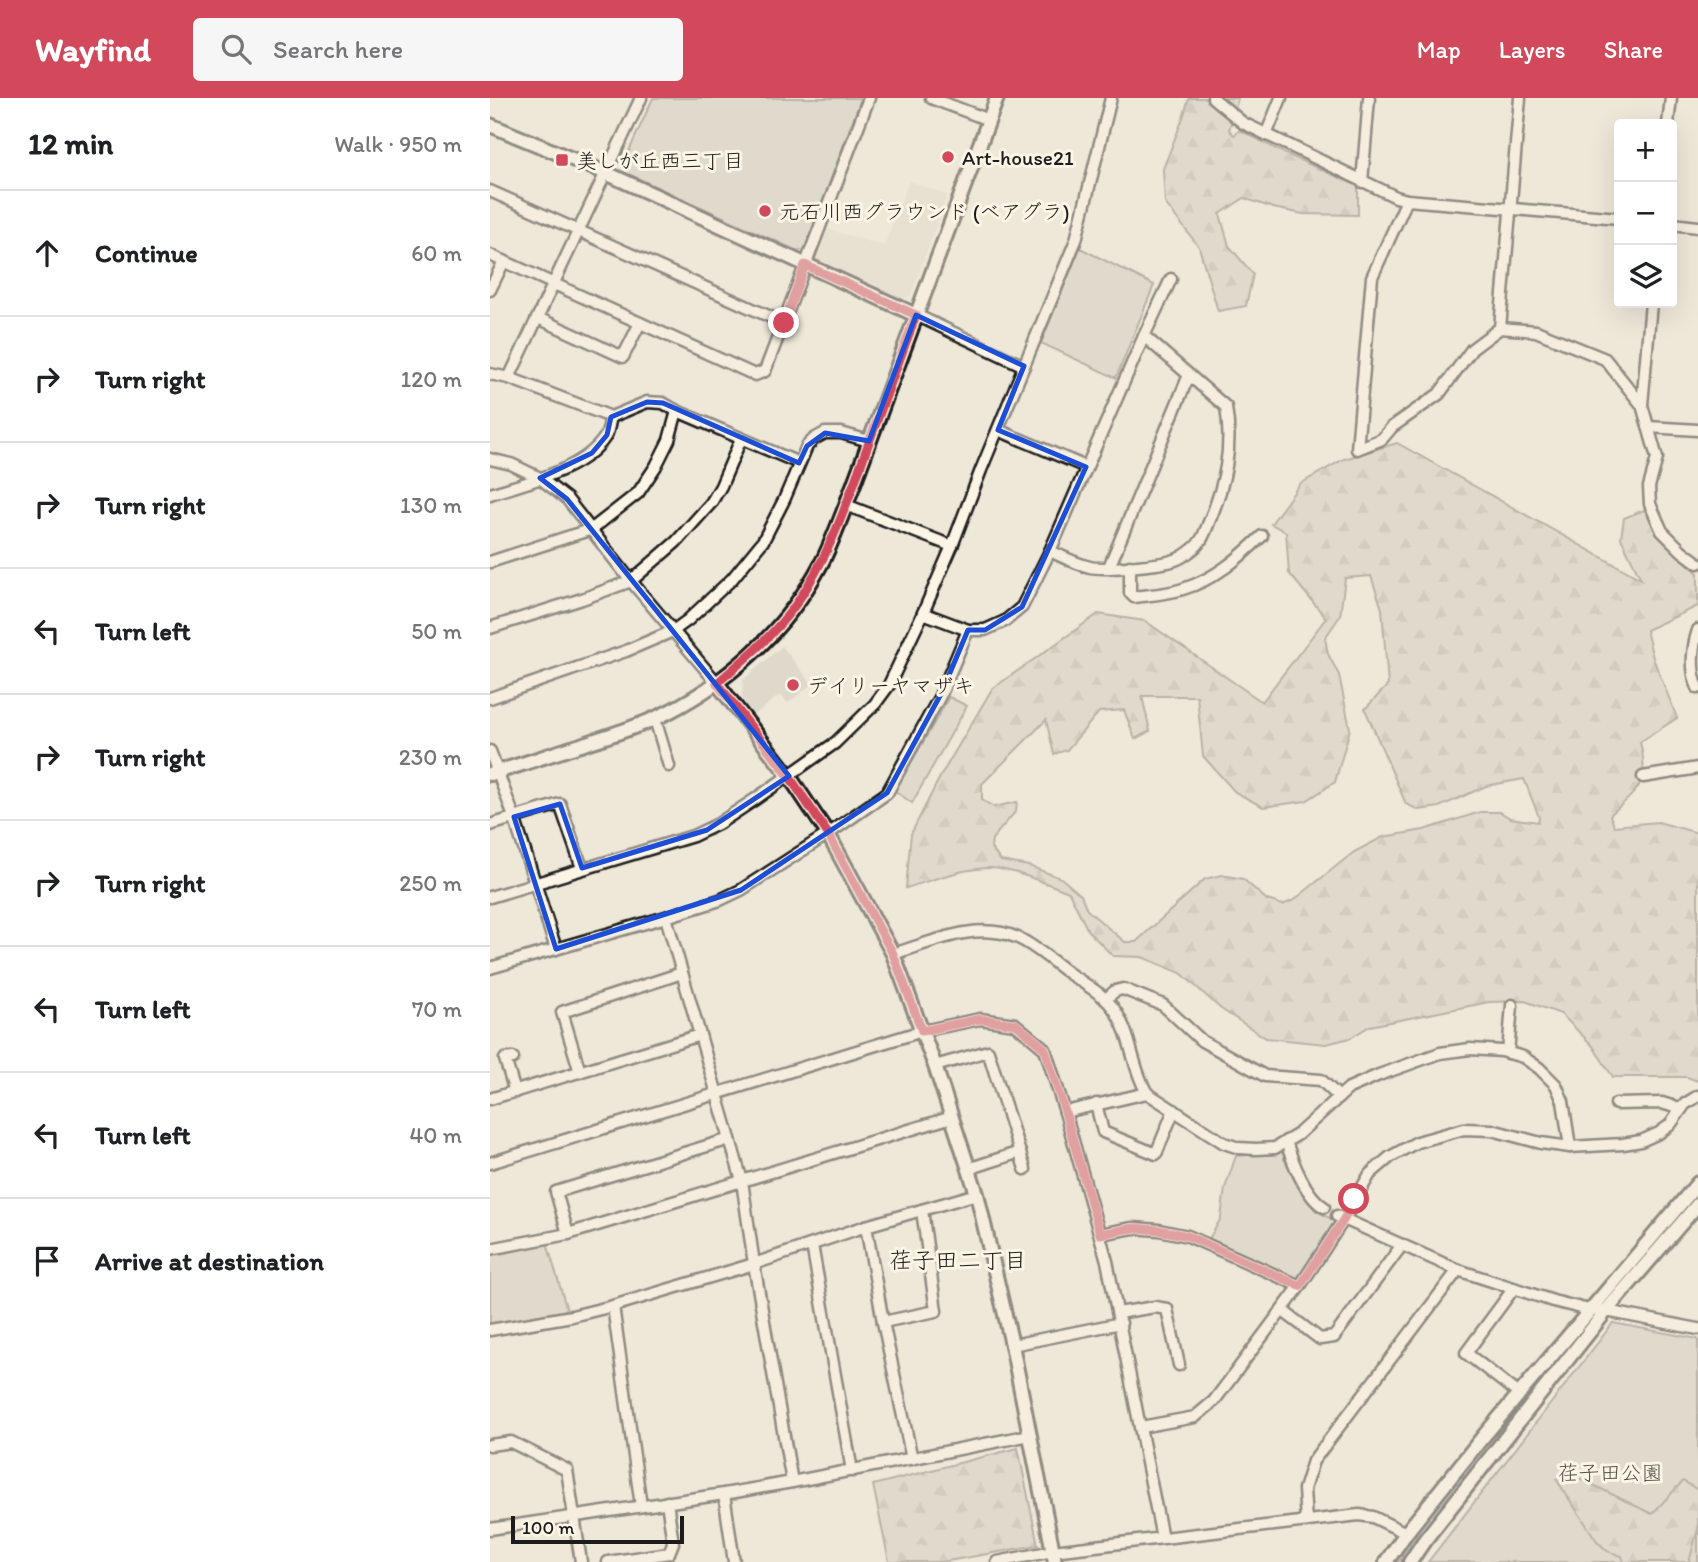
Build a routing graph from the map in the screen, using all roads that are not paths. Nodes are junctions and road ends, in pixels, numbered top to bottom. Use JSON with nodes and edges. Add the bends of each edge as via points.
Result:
{"nodes":[{"id":1,"x":640,"y":98,"type":"edge"},
{"id":2,"x":869,"y":98,"type":"edge"},
{"id":3,"x":931,"y":98,"type":"edge"},
{"id":4,"x":998,"y":98,"type":"edge"},
{"id":5,"x":1111,"y":98,"type":"edge"},
{"id":6,"x":1213,"y":98,"type":"edge"},
{"id":7,"x":1281,"y":98,"type":"edge"},
{"id":8,"x":1369,"y":98,"type":"edge"},
{"id":9,"x":1520,"y":98,"type":"edge"},
{"id":10,"x":1671,"y":98,"type":"edge"},
{"id":11,"x":1669,"y":119,"type":"edge"},
{"id":12,"x":989,"y":120,"type":"junction"},
{"id":13,"x":490,"y":125,"type":"edge"},
{"id":14,"x":1266,"y":135,"type":"junction"},
{"id":15,"x":606,"y":173,"type":"junction"},
{"id":16,"x":1362,"y":182,"type":"junction"},
{"id":17,"x":490,"y":191,"type":"edge"},
{"id":18,"x":1407,"y":200,"type":"junction"},
{"id":19,"x":1509,"y":208,"type":"junction"},
{"id":20,"x":1614,"y":218,"type":"edge"},
{"id":21,"x":1677,"y":225,"type":"edge"},
{"id":22,"x":1698,"y":227,"type":"edge"},
{"id":23,"x":579,"y":230,"type":"junction"},
{"id":24,"x":490,"y":254,"type":"edge"},
{"id":25,"x":504,"y":261,"type":"junction"},
{"id":26,"x":805,"y":265,"type":"junction"},
{"id":27,"x":1171,"y":279,"type":"dead end"},
{"id":28,"x":555,"y":283,"type":"junction"},
{"id":29,"x":490,"y":290,"type":"edge"},
{"id":30,"x":1651,"y":308,"type":"edge"},
{"id":31,"x":916,"y":315,"type":"junction"},
{"id":32,"x":538,"y":318,"type":"junction"},
{"id":33,"x":640,"y":323,"type":"junction"},
{"id":34,"x":784,"y":323,"type":"junction"},
{"id":35,"x":1500,"y":328,"type":"junction"},
{"id":36,"x":1144,"y":336,"type":"junction"},
{"id":37,"x":1024,"y":366,"type":"junction"},
{"id":38,"x":490,"y":374,"type":"edge"},
{"id":39,"x":1189,"y":375,"type":"junction"},
{"id":40,"x":509,"y":378,"type":"junction"},
{"id":41,"x":1642,"y":405,"type":"junction"},
{"id":42,"x":677,"y":411,"type":"junction"},
{"id":43,"x":611,"y":416,"type":"junction"},
{"id":44,"x":1648,"y":427,"type":"junction"},
{"id":45,"x":998,"y":430,"type":"junction"},
{"id":46,"x":1698,"y":430,"type":"edge"},
{"id":47,"x":741,"y":439,"type":"junction"},
{"id":48,"x":869,"y":441,"type":"junction"},
{"id":49,"x":490,"y":459,"type":"edge"},
{"id":50,"x":799,"y":463,"type":"junction"},
{"id":51,"x":1086,"y":467,"type":"junction"},
{"id":52,"x":540,"y":478,"type":"junction"},
{"id":53,"x":490,"y":494,"type":"edge"},
{"id":54,"x":846,"y":505,"type":"junction"},
{"id":55,"x":592,"y":529,"type":"junction"},
{"id":56,"x":1262,"y":536,"type":"dead end"},
{"id":57,"x":951,"y":546,"type":"junction"},
{"id":58,"x":1050,"y":551,"type":"junction"},
{"id":59,"x":490,"y":562,"type":"edge"},
{"id":60,"x":1698,"y":563,"type":"edge"},
{"id":61,"x":1130,"y":566,"type":"junction"},
{"id":62,"x":1109,"y":567,"type":"junction"},
{"id":63,"x":631,"y":580,"type":"junction"},
{"id":64,"x":923,"y":613,"type":"junction"},
{"id":65,"x":490,"y":628,"type":"edge"},
{"id":66,"x":968,"y":630,"type":"junction"},
{"id":67,"x":1698,"y":630,"type":"edge"},
{"id":68,"x":673,"y":631,"type":"junction"},
{"id":69,"x":717,"y":683,"type":"junction"},
{"id":70,"x":1698,"y":688,"type":"edge"},
{"id":71,"x":490,"y":698,"type":"edge"},
{"id":72,"x":655,"y":719,"type":"junction"},
{"id":73,"x":490,"y":751,"type":"edge"},
{"id":74,"x":669,"y":766,"type":"dead end"},
{"id":75,"x":1698,"y":768,"type":"edge"},
{"id":76,"x":494,"y":773,"type":"edge"},
{"id":77,"x":789,"y":776,"type":"junction"},
{"id":78,"x":1643,"y":777,"type":"dead end"},
{"id":79,"x":514,"y":817,"type":"junction"},
{"id":80,"x":490,"y":825,"type":"edge"},
{"id":81,"x":828,"y":834,"type":"junction"},
{"id":82,"x":582,"y":868,"type":"junction"},
{"id":83,"x":534,"y":884,"type":"junction"},
{"id":84,"x":490,"y":897,"type":"edge"},
{"id":85,"x":666,"y":918,"type":"junction"},
{"id":86,"x":556,"y":949,"type":"junction"},
{"id":87,"x":893,"y":954,"type":"junction"},
{"id":88,"x":490,"y":968,"type":"edge"},
{"id":89,"x":682,"y":973,"type":"junction"},
{"id":90,"x":1107,"y":999,"type":"junction"},
{"id":91,"x":1512,"y":1005,"type":"dead end"},
{"id":92,"x":922,"y":1031,"type":"junction"},
{"id":93,"x":700,"y":1035,"type":"junction"},
{"id":94,"x":1508,"y":1053,"type":"junction"},
{"id":95,"x":513,"y":1058,"type":"dead end"},
{"id":96,"x":935,"y":1066,"type":"junction"},
{"id":97,"x":580,"y":1072,"type":"junction"},
{"id":98,"x":515,"y":1091,"type":"junction"},
{"id":99,"x":1147,"y":1093,"type":"junction"},
{"id":100,"x":718,"y":1094,"type":"junction"},
{"id":101,"x":1698,"y":1096,"type":"edge"},
{"id":102,"x":1339,"y":1097,"type":"junction"},
{"id":103,"x":490,"y":1099,"type":"edge"},
{"id":104,"x":1096,"y":1104,"type":"junction"},
{"id":105,"x":1616,"y":1104,"type":"dead end"},
{"id":106,"x":1681,"y":1109,"type":"junction"},
{"id":107,"x":1174,"y":1110,"type":"junction"},
{"id":108,"x":1065,"y":1112,"type":"junction"},
{"id":109,"x":952,"y":1117,"type":"junction"},
{"id":110,"x":730,"y":1139,"type":"junction"},
{"id":111,"x":1286,"y":1142,"type":"junction"},
{"id":112,"x":1570,"y":1147,"type":"junction"},
{"id":113,"x":1020,"y":1152,"type":"junction"},
{"id":114,"x":490,"y":1163,"type":"edge"},
{"id":115,"x":968,"y":1169,"type":"junction"},
{"id":116,"x":1025,"y":1169,"type":"dead end"},
{"id":117,"x":742,"y":1181,"type":"junction"},
{"id":118,"x":1698,"y":1183,"type":"edge"},
{"id":119,"x":977,"y":1194,"type":"junction"},
{"id":120,"x":1698,"y":1204,"type":"edge"},
{"id":121,"x":1324,"y":1207,"type":"dead end"},
{"id":122,"x":922,"y":1210,"type":"junction"},
{"id":123,"x":1340,"y":1218,"type":"junction"},
{"id":124,"x":866,"y":1226,"type":"junction"},
{"id":125,"x":568,"y":1234,"type":"junction"},
{"id":126,"x":1100,"y":1234,"type":"junction"},
{"id":127,"x":812,"y":1245,"type":"junction"},
{"id":128,"x":1402,"y":1245,"type":"junction"},
{"id":129,"x":490,"y":1249,"type":"edge"},
{"id":130,"x":754,"y":1264,"type":"junction"},
{"id":131,"x":1458,"y":1270,"type":"junction"},
{"id":132,"x":1300,"y":1286,"type":"junction"},
{"id":133,"x":1514,"y":1288,"type":"junction"},
{"id":134,"x":613,"y":1306,"type":"junction"},
{"id":135,"x":1589,"y":1310,"type":"junction"},
{"id":136,"x":1283,"y":1311,"type":"junction"},
{"id":137,"x":1606,"y":1311,"type":"junction"},
{"id":138,"x":1120,"y":1318,"type":"junction"},
{"id":139,"x":883,"y":1322,"type":"junction"},
{"id":140,"x":1698,"y":1329,"type":"edge"},
{"id":141,"x":490,"y":1330,"type":"edge"},
{"id":142,"x":1012,"y":1345,"type":"junction"},
{"id":143,"x":1179,"y":1366,"type":"dead end"},
{"id":144,"x":1519,"y":1394,"type":"junction"},
{"id":145,"x":1142,"y":1427,"type":"junction"},
{"id":146,"x":1030,"y":1435,"type":"junction"},
{"id":147,"x":490,"y":1445,"type":"edge"},
{"id":148,"x":912,"y":1459,"type":"junction"},
{"id":149,"x":852,"y":1471,"type":"junction"},
{"id":150,"x":792,"y":1482,"type":"junction"},
{"id":151,"x":724,"y":1494,"type":"junction"},
{"id":152,"x":667,"y":1502,"type":"junction"},
{"id":153,"x":641,"y":1506,"type":"junction"},
{"id":154,"x":573,"y":1516,"type":"junction"},
{"id":155,"x":1306,"y":1522,"type":"junction"},
{"id":156,"x":490,"y":1529,"type":"edge"},
{"id":157,"x":1406,"y":1533,"type":"junction"},
{"id":158,"x":1162,"y":1538,"type":"junction"},
{"id":159,"x":1054,"y":1556,"type":"edge"},
{"id":160,"x":581,"y":1562,"type":"edge"},
{"id":161,"x":608,"y":1562,"type":"edge"},
{"id":162,"x":734,"y":1562,"type":"edge"},
{"id":163,"x":997,"y":1562,"type":"edge"},
{"id":164,"x":1387,"y":1562,"type":"edge"},
{"id":165,"x":1410,"y":1562,"type":"edge"}],
"edges":[{"from":1,"to":15,"type":"street"},
{"from":2,"to":26,"type":"street"},
{"from":3,"to":12,"type":"street"},
{"from":4,"to":12,"type":"street"},
{"from":5,"to":37,"type":"street","via":[[1076,240]]},
{"from":6,"to":14,"type":"street","via":[[1242,123]]},
{"from":7,"to":14,"type":"street"},
{"from":8,"to":16,"type":"street"},
{"from":9,"to":19,"type":"street"},
{"from":10,"to":11,"type":"street"},
{"from":12,"to":31,"type":"street"},
{"from":13,"to":15,"type":"street"},
{"from":14,"to":16,"type":"street"},
{"from":15,"to":23,"type":"street"},
{"from":15,"to":26,"type":"street"},
{"from":16,"to":18,"type":"street"},
{"from":17,"to":23,"type":"street"},
{"from":18,"to":19,"type":"street"},
{"from":18,"to":35,"type":"street","via":[[1372,277],[1357,449],[1382,439],[1439,394],[1472,349]]},
{"from":19,"to":20,"type":"street"},
{"from":19,"to":35,"type":"street"},
{"from":21,"to":22,"type":"street"},
{"from":23,"to":28,"type":"street"},
{"from":23,"to":34,"type":"street"},
{"from":24,"to":25,"type":"street"},
{"from":25,"to":28,"type":"street"},
{"from":25,"to":29,"type":"street"},
{"from":26,"to":31,"type":"street"},
{"from":26,"to":34,"type":"street"},
{"from":27,"to":36,"type":"street"},
{"from":28,"to":32,"type":"street"},
{"from":28,"to":33,"type":"street"},
{"from":30,"to":41,"type":"street"},
{"from":31,"to":37,"type":"street"},
{"from":31,"to":48,"type":"street"},
{"from":32,"to":33,"type":"street","via":[[623,357]]},
{"from":32,"to":40,"type":"street"},
{"from":33,"to":34,"type":"street","via":[[755,375],[765,371]]},
{"from":35,"to":41,"type":"street","via":[[1536,331],[1605,359]]},
{"from":36,"to":39,"type":"street"},
{"from":36,"to":51,"type":"street"},
{"from":37,"to":45,"type":"street"},
{"from":38,"to":40,"type":"street"},
{"from":39,"to":61,"type":"street","via":[[1226,407],[1227,465],[1219,497],[1202,540],[1194,548],[1176,560]]},
{"from":39,"to":62,"type":"street"},
{"from":40,"to":43,"type":"street"},
{"from":41,"to":44,"type":"street"},
{"from":42,"to":43,"type":"street","via":[[663,403],[647,402]]},
{"from":42,"to":47,"type":"street"},
{"from":42,"to":55,"type":"street","via":[[669,440],[638,493]]},
{"from":43,"to":52,"type":"street","via":[[607,435],[592,453]]},
{"from":44,"to":46,"type":"street"},
{"from":44,"to":60,"type":"street","via":[[1657,458],[1649,487],[1650,504],[1662,531]]},
{"from":45,"to":51,"type":"street"},
{"from":45,"to":57,"type":"street"},
{"from":47,"to":50,"type":"street"},
{"from":47,"to":63,"type":"street","via":[[711,503],[677,542]]},
{"from":48,"to":50,"type":"street","via":[[825,433],[807,446]]},
{"from":48,"to":54,"type":"street"},
{"from":49,"to":52,"type":"street"},
{"from":50,"to":68,"type":"street","via":[[763,541],[732,579]]},
{"from":51,"to":58,"type":"street"},
{"from":52,"to":53,"type":"street"},
{"from":52,"to":55,"type":"street","via":[[567,499]]},
{"from":54,"to":57,"type":"street"},
{"from":54,"to":69,"type":"street","via":[[821,563],[795,606]]},
{"from":55,"to":59,"type":"street"},
{"from":55,"to":63,"type":"street"},
{"from":56,"to":61,"type":"street","via":[[1215,576],[1182,589],[1134,597]]},
{"from":57,"to":64,"type":"street"},
{"from":58,"to":62,"type":"street","via":[[1093,568]]},
{"from":58,"to":66,"type":"street","via":[[1022,607],[985,630]]},
{"from":61,"to":62,"type":"street"},
{"from":63,"to":65,"type":"street"},
{"from":63,"to":68,"type":"street"},
{"from":64,"to":66,"type":"street"},
{"from":64,"to":77,"type":"street","via":[[875,704],[835,743]]},
{"from":66,"to":81,"type":"street","via":[[941,694],[887,793]]},
{"from":67,"to":70,"type":"street","via":[[1693,665]]},
{"from":68,"to":69,"type":"street"},
{"from":68,"to":71,"type":"street"},
{"from":69,"to":72,"type":"street"},
{"from":69,"to":77,"type":"street"},
{"from":72,"to":74,"type":"street"},
{"from":72,"to":76,"type":"street"},
{"from":73,"to":76,"type":"street"},
{"from":75,"to":78,"type":"street"},
{"from":76,"to":79,"type":"street"},
{"from":77,"to":81,"type":"street"},
{"from":77,"to":82,"type":"street","via":[[700,833]]},
{"from":79,"to":80,"type":"street"},
{"from":79,"to":82,"type":"street","via":[[560,804]]},
{"from":79,"to":83,"type":"street"},
{"from":81,"to":85,"type":"street","via":[[741,890]]},
{"from":81,"to":87,"type":"street"},
{"from":82,"to":83,"type":"street"},
{"from":83,"to":84,"type":"street"},
{"from":83,"to":86,"type":"street"},
{"from":85,"to":86,"type":"street"},
{"from":85,"to":89,"type":"street"},
{"from":86,"to":88,"type":"street"},
{"from":87,"to":90,"type":"street","via":[[969,931],[996,931],[1020,939]]},
{"from":87,"to":92,"type":"street"},
{"from":89,"to":93,"type":"street"},
{"from":89,"to":97,"type":"street","via":[[562,1012]]},
{"from":90,"to":99,"type":"street","via":[[1127,1035]]},
{"from":90,"to":102,"type":"street","via":[[1123,989],[1163,1005],[1202,1041],[1265,1076],[1321,1080]]},
{"from":91,"to":94,"type":"street"},
{"from":92,"to":96,"type":"street"},
{"from":92,"to":100,"type":"street"},
{"from":92,"to":108,"type":"street","via":[[980,1019],[1016,1024],[1045,1049]]},
{"from":93,"to":97,"type":"street"},
{"from":93,"to":100,"type":"street"},
{"from":94,"to":102,"type":"street","via":[[1470,1049],[1440,1053],[1359,1083]]},
{"from":94,"to":112,"type":"street","via":[[1523,1057],[1556,1085]]},
{"from":95,"to":98,"type":"street","via":[[505,1059]]},
{"from":96,"to":109,"type":"street"},
{"from":96,"to":113,"type":"street","via":[[988,1051]]},
{"from":97,"to":98,"type":"street"},
{"from":98,"to":103,"type":"street"},
{"from":99,"to":104,"type":"street"},
{"from":99,"to":107,"type":"street"},
{"from":100,"to":110,"type":"street"},
{"from":100,"to":114,"type":"street"},
{"from":101,"to":106,"type":"street"},
{"from":102,"to":111,"type":"street"},
{"from":104,"to":107,"type":"street","via":[[1103,1132],[1156,1154]]},
{"from":104,"to":108,"type":"street"},
{"from":105,"to":106,"type":"street","via":[[1661,1103]]},
{"from":106,"to":112,"type":"street","via":[[1660,1133],[1641,1140]]},
{"from":107,"to":111,"type":"street","via":[[1239,1148],[1275,1148]]},
{"from":108,"to":126,"type":"street"},
{"from":109,"to":115,"type":"street"},
{"from":109,"to":117,"type":"street"},
{"from":110,"to":117,"type":"street"},
{"from":110,"to":125,"type":"street","via":[[556,1192]]},
{"from":111,"to":121,"type":"street","via":[[1308,1190]]},
{"from":112,"to":123,"type":"street","via":[[1492,1130],[1464,1129],[1417,1142],[1370,1174]]},
{"from":113,"to":115,"type":"street"},
{"from":113,"to":116,"type":"street"},
{"from":115,"to":119,"type":"street"},
{"from":117,"to":125,"type":"street"},
{"from":117,"to":130,"type":"street"},
{"from":118,"to":135,"type":"street"},
{"from":119,"to":122,"type":"street"},
{"from":119,"to":142,"type":"street"},
{"from":120,"to":137,"type":"street"},
{"from":122,"to":124,"type":"street"},
{"from":122,"to":139,"type":"street","via":[[936,1311]]},
{"from":123,"to":128,"type":"street"},
{"from":123,"to":132,"type":"street"},
{"from":124,"to":127,"type":"street"},
{"from":124,"to":139,"type":"street"},
{"from":125,"to":129,"type":"street"},
{"from":126,"to":132,"type":"street","via":[[1133,1228],[1188,1236]]},
{"from":126,"to":138,"type":"street"},
{"from":127,"to":130,"type":"street"},
{"from":127,"to":149,"type":"street"},
{"from":128,"to":131,"type":"street"},
{"from":128,"to":136,"type":"street","via":[[1334,1337],[1320,1339]]},
{"from":130,"to":134,"type":"street"},
{"from":130,"to":150,"type":"street"},
{"from":131,"to":133,"type":"street"},
{"from":131,"to":155,"type":"street","via":[[1313,1461],[1304,1489]]},
{"from":132,"to":136,"type":"street"},
{"from":133,"to":135,"type":"street"},
{"from":133,"to":144,"type":"street","via":[[1466,1353]]},
{"from":134,"to":141,"type":"street"},
{"from":134,"to":153,"type":"street"},
{"from":135,"to":137,"type":"street"},
{"from":135,"to":144,"type":"street"},
{"from":136,"to":145,"type":"street","via":[[1214,1401],[1195,1417]]},
{"from":137,"to":140,"type":"street"},
{"from":137,"to":165,"type":"street"},
{"from":138,"to":142,"type":"street"},
{"from":138,"to":143,"type":"street","via":[[1155,1307],[1167,1309]]},
{"from":138,"to":145,"type":"street"},
{"from":139,"to":148,"type":"street"},
{"from":142,"to":146,"type":"street"},
{"from":144,"to":157,"type":"street"},
{"from":145,"to":158,"type":"street"},
{"from":146,"to":148,"type":"street"},
{"from":146,"to":159,"type":"street"},
{"from":147,"to":154,"type":"street","via":[[511,1442],[567,1471]]},
{"from":148,"to":149,"type":"street"},
{"from":149,"to":150,"type":"street"},
{"from":150,"to":151,"type":"street"},
{"from":151,"to":152,"type":"street"},
{"from":151,"to":162,"type":"street"},
{"from":152,"to":153,"type":"street"},
{"from":152,"to":161,"type":"street","via":[[673,1543],[669,1553]]},
{"from":153,"to":154,"type":"street"},
{"from":154,"to":156,"type":"street"},
{"from":154,"to":160,"type":"street"},
{"from":155,"to":157,"type":"street","via":[[1359,1515]]},
{"from":155,"to":158,"type":"street"},
{"from":157,"to":164,"type":"street"},
{"from":158,"to":159,"type":"street"},
{"from":159,"to":163,"type":"street"}]}
